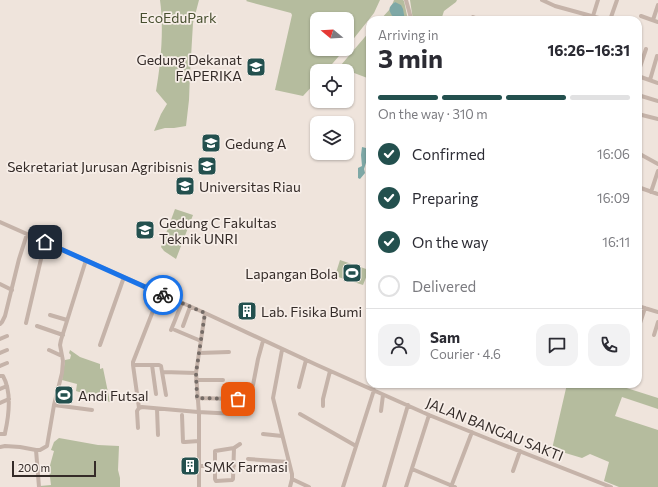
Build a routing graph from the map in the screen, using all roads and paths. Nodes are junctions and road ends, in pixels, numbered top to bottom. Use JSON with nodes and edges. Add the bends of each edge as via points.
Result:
{"nodes":[{"id":1,"x":407,"y":0,"type":"edge"},
{"id":2,"x":542,"y":0,"type":"edge"},
{"id":3,"x":598,"y":0,"type":"edge"},
{"id":4,"x":617,"y":0,"type":"edge"},
{"id":5,"x":658,"y":5,"type":"edge"},
{"id":6,"x":411,"y":16,"type":"edge"},
{"id":7,"x":593,"y":16,"type":"joint"},
{"id":8,"x":611,"y":16,"type":"edge"},
{"id":9,"x":642,"y":16,"type":"dead end"},
{"id":10,"x":653,"y":20,"type":"junction"},
{"id":11,"x":658,"y":22,"type":"edge"},
{"id":12,"x":646,"y":49,"type":"dead end"},
{"id":13,"x":657,"y":56,"type":"edge"},
{"id":14,"x":642,"y":62,"type":"edge"},
{"id":15,"x":642,"y":77,"type":"edge"},
{"id":16,"x":650,"y":80,"type":"junction"},
{"id":17,"x":658,"y":83,"type":"edge"},
{"id":18,"x":642,"y":96,"type":"edge"},
{"id":19,"x":658,"y":101,"type":"edge"},
{"id":20,"x":642,"y":115,"type":"edge"},
{"id":21,"x":658,"y":120,"type":"edge"},
{"id":22,"x":642,"y":155,"type":"edge"},
{"id":23,"x":658,"y":164,"type":"edge"},
{"id":24,"x":658,"y":170,"type":"edge"},
{"id":25,"x":642,"y":189,"type":"edge"},
{"id":26,"x":651,"y":192,"type":"junction"},
{"id":27,"x":658,"y":194,"type":"edge"},
{"id":28,"x":0,"y":222,"type":"edge"},
{"id":29,"x":27,"y":234,"type":"junction"},
{"id":30,"x":45,"y":242,"type":"junction"},
{"id":31,"x":86,"y":260,"type":"junction"},
{"id":32,"x":124,"y":277,"type":"junction"},
{"id":33,"x":0,"y":284,"type":"edge"},
{"id":34,"x":12,"y":290,"type":"junction"},
{"id":35,"x":160,"y":293,"type":"junction"},
{"id":36,"x":182,"y":303,"type":"junction"},
{"id":37,"x":190,"y":307,"type":"junction"},
{"id":38,"x":642,"y":307,"type":"edge"},
{"id":39,"x":645,"y":308,"type":"junction"},
{"id":40,"x":658,"y":312,"type":"edge"},
{"id":41,"x":205,"y":313,"type":"junction"},
{"id":42,"x":50,"y":314,"type":"dead end"},
{"id":43,"x":642,"y":317,"type":"edge"},
{"id":44,"x":67,"y":320,"type":"junction"},
{"id":45,"x":658,"y":322,"type":"edge"},
{"id":46,"x":26,"y":323,"type":"dead end"},
{"id":47,"x":0,"y":324,"type":"edge"},
{"id":48,"x":37,"y":326,"type":"dead end"},
{"id":49,"x":183,"y":326,"type":"dead end"},
{"id":50,"x":63,"y":335,"type":"junction"},
{"id":51,"x":654,"y":335,"type":"dead end"},
{"id":52,"x":7,"y":336,"type":"dead end"},
{"id":53,"x":0,"y":339,"type":"edge"},
{"id":54,"x":201,"y":341,"type":"junction"},
{"id":55,"x":263,"y":341,"type":"junction"},
{"id":56,"x":100,"y":345,"type":"dead end"},
{"id":57,"x":7,"y":350,"type":"dead end"},
{"id":58,"x":49,"y":350,"type":"dead end"},
{"id":59,"x":282,"y":350,"type":"junction"},
{"id":60,"x":229,"y":352,"type":"dead end"},
{"id":61,"x":0,"y":353,"type":"edge"},
{"id":62,"x":199,"y":353,"type":"junction"},
{"id":63,"x":62,"y":356,"type":"junction"},
{"id":64,"x":306,"y":360,"type":"junction"},
{"id":65,"x":7,"y":363,"type":"dead end"},
{"id":66,"x":133,"y":365,"type":"junction"},
{"id":67,"x":152,"y":365,"type":"junction"},
{"id":68,"x":0,"y":366,"type":"edge"},
{"id":69,"x":330,"y":371,"type":"junction"},
{"id":70,"x":163,"y":372,"type":"junction"},
{"id":71,"x":196,"y":373,"type":"junction"},
{"id":72,"x":0,"y":376,"type":"edge"},
{"id":73,"x":196,"y":380,"type":"junction"},
{"id":74,"x":223,"y":380,"type":"dead end"},
{"id":75,"x":253,"y":385,"type":"dead end"},
{"id":76,"x":7,"y":386,"type":"junction"},
{"id":77,"x":299,"y":387,"type":"dead end"},
{"id":78,"x":366,"y":387,"type":"edge"},
{"id":79,"x":369,"y":388,"type":"edge"},
{"id":80,"x":0,"y":389,"type":"edge"},
{"id":81,"x":374,"y":390,"type":"junction"},
{"id":82,"x":156,"y":394,"type":"dead end"},
{"id":83,"x":383,"y":395,"type":"junction"},
{"id":84,"x":166,"y":396,"type":"dead end"},
{"id":85,"x":197,"y":398,"type":"junction"},
{"id":86,"x":9,"y":399,"type":"junction"},
{"id":87,"x":232,"y":399,"type":"junction"},
{"id":88,"x":0,"y":403,"type":"edge"},
{"id":89,"x":54,"y":405,"type":"junction"},
{"id":90,"x":408,"y":405,"type":"junction"},
{"id":91,"x":323,"y":406,"type":"dead end"},
{"id":92,"x":139,"y":408,"type":"junction"},
{"id":93,"x":157,"y":409,"type":"junction"},
{"id":94,"x":92,"y":410,"type":"dead end"},
{"id":95,"x":232,"y":411,"type":"dead end"},
{"id":96,"x":381,"y":411,"type":"dead end"},
{"id":97,"x":198,"y":412,"type":"junction"},
{"id":98,"x":242,"y":412,"type":"dead end"},
{"id":99,"x":236,"y":414,"type":"dead end"},
{"id":100,"x":300,"y":414,"type":"dead end"},
{"id":101,"x":182,"y":415,"type":"dead end"},
{"id":102,"x":429,"y":415,"type":"junction"},
{"id":103,"x":138,"y":428,"type":"dead end"},
{"id":104,"x":472,"y":432,"type":"junction"},
{"id":105,"x":0,"y":434,"type":"edge"},
{"id":106,"x":264,"y":434,"type":"dead end"},
{"id":107,"x":158,"y":435,"type":"dead end"},
{"id":108,"x":282,"y":436,"type":"junction"},
{"id":109,"x":199,"y":441,"type":"junction"},
{"id":110,"x":240,"y":444,"type":"dead end"},
{"id":111,"x":356,"y":446,"type":"junction"},
{"id":112,"x":0,"y":447,"type":"edge"},
{"id":113,"x":234,"y":448,"type":"junction"},
{"id":114,"x":36,"y":450,"type":"junction"},
{"id":115,"x":520,"y":451,"type":"junction"},
{"id":116,"x":248,"y":459,"type":"dead end"},
{"id":117,"x":288,"y":462,"type":"junction"},
{"id":118,"x":199,"y":466,"type":"junction"},
{"id":119,"x":215,"y":466,"type":"junction"},
{"id":120,"x":234,"y":466,"type":"junction"},
{"id":121,"x":412,"y":470,"type":"junction"},
{"id":122,"x":512,"y":471,"type":"dead end"},
{"id":123,"x":292,"y":479,"type":"junction"},
{"id":124,"x":598,"y":482,"type":"junction"},
{"id":125,"x":441,"y":485,"type":"edge"},
{"id":126,"x":39,"y":487,"type":"edge"},
{"id":127,"x":199,"y":487,"type":"edge"},
{"id":128,"x":290,"y":487,"type":"edge"},
{"id":129,"x":309,"y":487,"type":"edge"},
{"id":130,"x":343,"y":487,"type":"edge"},
{"id":131,"x":384,"y":487,"type":"edge"},
{"id":132,"x":406,"y":487,"type":"edge"},
{"id":133,"x":452,"y":487,"type":"edge"},
{"id":134,"x":597,"y":487,"type":"edge"},
{"id":135,"x":611,"y":487,"type":"edge"}],
"edges":[{"from":1,"to":6,"type":"street"},
{"from":2,"to":7,"type":"street"},
{"from":3,"to":7,"type":"street"},
{"from":4,"to":8,"type":"street"},
{"from":5,"to":10,"type":"street"},
{"from":9,"to":10,"type":"street"},
{"from":10,"to":11,"type":"street"},
{"from":12,"to":14,"type":"street"},
{"from":13,"to":16,"type":"street"},
{"from":15,"to":16,"type":"street"},
{"from":16,"to":17,"type":"street"},
{"from":18,"to":19,"type":"street"},
{"from":20,"to":21,"type":"street"},
{"from":22,"to":23,"type":"street"},
{"from":24,"to":26,"type":"street"},
{"from":25,"to":26,"type":"street"},
{"from":26,"to":27,"type":"street"},
{"from":28,"to":29,"type":"street","name":"JALAN BANGAU SAKTI"},
{"from":29,"to":30,"type":"street","name":"JALAN BANGAU SAKTI"},
{"from":29,"to":34,"type":"street"},
{"from":30,"to":31,"type":"street","name":"JALAN BANGAU SAKTI"},
{"from":30,"to":46,"type":"street"},
{"from":31,"to":32,"type":"street","name":"JALAN BANGAU SAKTI"},
{"from":31,"to":44,"type":"street"},
{"from":32,"to":35,"type":"street","name":"JALAN BANGAU SAKTI"},
{"from":32,"to":56,"type":"street"},
{"from":33,"to":34,"type":"street"},
{"from":34,"to":47,"type":"street","via":[[5,316]]},
{"from":35,"to":36,"type":"street","name":"JALAN BANGAU SAKTI"},
{"from":35,"to":66,"type":"street"},
{"from":36,"to":37,"type":"street","name":"JALAN BANGAU SAKTI"},
{"from":36,"to":54,"type":"street","via":[[173,330]]},
{"from":37,"to":41,"type":"street","name":"JALAN BANGAU SAKTI"},
{"from":37,"to":49,"type":"street"},
{"from":38,"to":39,"type":"street"},
{"from":39,"to":40,"type":"street"},
{"from":39,"to":43,"type":"street"},
{"from":41,"to":54,"type":"street"},
{"from":41,"to":55,"type":"street","name":"JALAN BANGAU SAKTI"},
{"from":42,"to":44,"type":"street"},
{"from":44,"to":50,"type":"street"},
{"from":45,"to":51,"type":"street"},
{"from":48,"to":50,"type":"street"},
{"from":50,"to":63,"type":"street","via":[[60,345]]},
{"from":52,"to":53,"type":"street"},
{"from":54,"to":62,"type":"street"},
{"from":55,"to":59,"type":"street","name":"JALAN BANGAU SAKTI"},
{"from":55,"to":75,"type":"street"},
{"from":57,"to":61,"type":"street"},
{"from":58,"to":63,"type":"street"},
{"from":59,"to":64,"type":"street","name":"JALAN BANGAU SAKTI"},
{"from":59,"to":108,"type":"street","via":[[272,398]]},
{"from":60,"to":62,"type":"street"},
{"from":62,"to":71,"type":"street"},
{"from":63,"to":89,"type":"street","via":[[62,373]]},
{"from":64,"to":69,"type":"street","name":"JALAN BANGAU SAKTI"},
{"from":64,"to":77,"type":"street"},
{"from":65,"to":68,"type":"street"},
{"from":66,"to":67,"type":"street"},
{"from":66,"to":92,"type":"street"},
{"from":67,"to":70,"type":"street","via":[[161,365]]},
{"from":67,"to":82,"type":"street"},
{"from":69,"to":78,"type":"street","name":"JALAN BANGAU SAKTI"},
{"from":69,"to":91,"type":"street"},
{"from":70,"to":71,"type":"street"},
{"from":70,"to":84,"type":"street"},
{"from":71,"to":73,"type":"street"},
{"from":72,"to":76,"type":"street"},
{"from":73,"to":74,"type":"street"},
{"from":73,"to":85,"type":"street"},
{"from":76,"to":80,"type":"street"},
{"from":76,"to":86,"type":"street"},
{"from":79,"to":81,"type":"street","name":"JALAN BANGAU SAKTI"},
{"from":81,"to":83,"type":"street","name":"JALAN BANGAU SAKTI"},
{"from":81,"to":111,"type":"street"},
{"from":83,"to":90,"type":"street","name":"JALAN BANGAU SAKTI"},
{"from":83,"to":96,"type":"street"},
{"from":85,"to":87,"type":"street"},
{"from":85,"to":97,"type":"street"},
{"from":86,"to":88,"type":"street"},
{"from":86,"to":105,"type":"street","via":[[6,433]]},
{"from":87,"to":95,"type":"street"},
{"from":87,"to":98,"type":"street","via":[[240,400]]},
{"from":89,"to":94,"type":"street"},
{"from":89,"to":114,"type":"street","via":[[48,444]]},
{"from":90,"to":102,"type":"street","name":"JALAN BANGAU SAKTI"},
{"from":90,"to":131,"type":"street"},
{"from":92,"to":93,"type":"street"},
{"from":92,"to":103,"type":"street"},
{"from":93,"to":97,"type":"street"},
{"from":93,"to":107,"type":"street"},
{"from":97,"to":99,"type":"street"},
{"from":97,"to":109,"type":"street"},
{"from":100,"to":111,"type":"street"},
{"from":101,"to":109,"type":"street","via":[[183,442]]},
{"from":102,"to":104,"type":"street","name":"JALAN BANGAU SAKTI"},
{"from":102,"to":121,"type":"street"},
{"from":104,"to":115,"type":"street","name":"JALAN BANGAU SAKTI"},
{"from":104,"to":133,"type":"street"},
{"from":106,"to":108,"type":"street"},
{"from":108,"to":117,"type":"street"},
{"from":109,"to":118,"type":"street"},
{"from":110,"to":113,"type":"street"},
{"from":111,"to":130,"type":"street"},
{"from":112,"to":114,"type":"street"},
{"from":113,"to":119,"type":"street","via":[[215,451]]},
{"from":113,"to":120,"type":"street"},
{"from":114,"to":126,"type":"street"},
{"from":115,"to":122,"type":"street"},
{"from":115,"to":124,"type":"street","name":"JALAN BANGAU SAKTI"},
{"from":116,"to":117,"type":"street"},
{"from":117,"to":123,"type":"street"},
{"from":118,"to":119,"type":"street"},
{"from":118,"to":127,"type":"street"},
{"from":119,"to":120,"type":"street"},
{"from":119,"to":120,"type":"street","via":[[215,479],[218,482],[233,480]]},
{"from":121,"to":125,"type":"street"},
{"from":121,"to":132,"type":"street"},
{"from":123,"to":128,"type":"street"},
{"from":123,"to":129,"type":"street"},
{"from":124,"to":134,"type":"street"},
{"from":124,"to":135,"type":"street","name":"JALAN BANGAU SAKTI"},
{"from":125,"to":133,"type":"street"}]}
